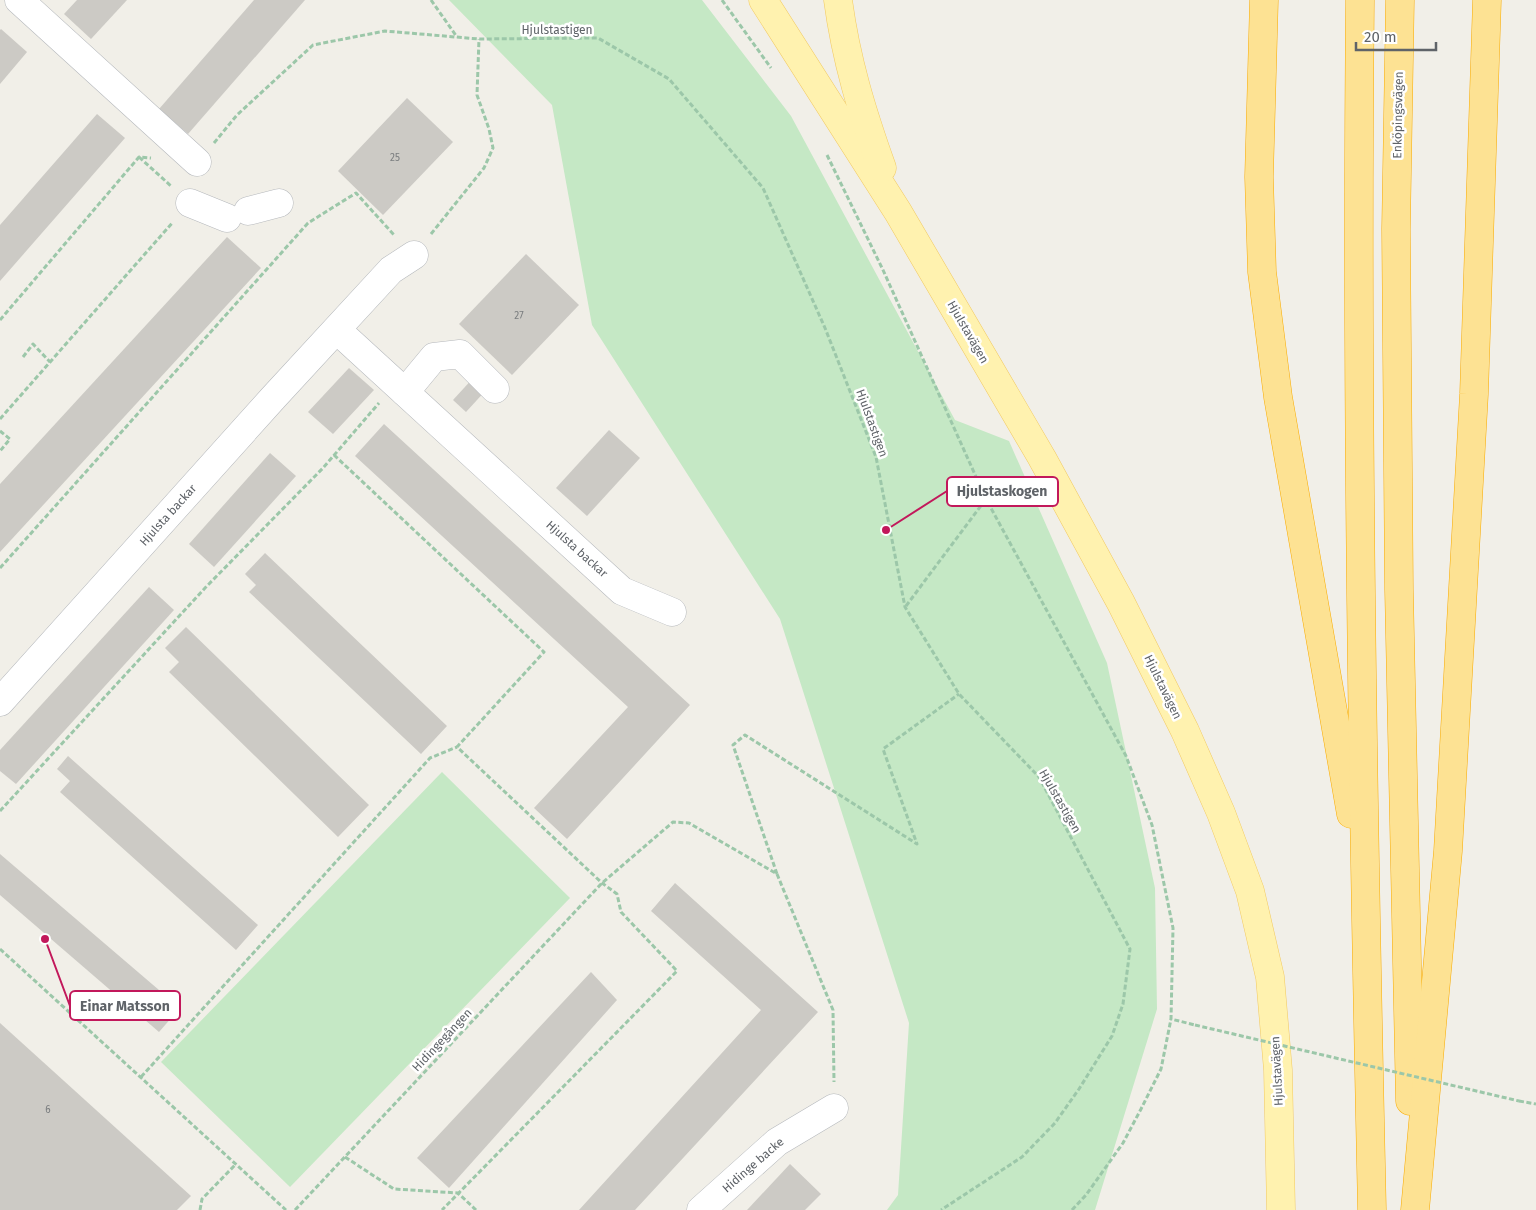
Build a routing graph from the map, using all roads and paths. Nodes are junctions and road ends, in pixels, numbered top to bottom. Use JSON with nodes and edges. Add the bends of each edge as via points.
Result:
{"nodes":[{"id":1,"x":19,"y":0,"type":"edge"},
{"id":2,"x":431,"y":0,"type":"edge"},
{"id":3,"x":722,"y":0,"type":"edge"},
{"id":4,"x":763,"y":0,"type":"edge"},
{"id":5,"x":838,"y":0,"type":"edge"},
{"id":6,"x":1264,"y":0,"type":"edge"},
{"id":7,"x":1360,"y":0,"type":"edge"},
{"id":8,"x":1400,"y":0,"type":"edge"},
{"id":9,"x":1505,"y":0,"type":"edge"},
{"id":10,"x":1487,"y":13,"type":"edge"},
{"id":11,"x":457,"y":37,"type":"junction"},
{"id":12,"x":479,"y":39,"type":"junction"},
{"id":13,"x":772,"y":69,"type":"dead end"},
{"id":14,"x":824,"y":148,"type":"dead end"},
{"id":15,"x":139,"y":157,"type":"junction"},
{"id":16,"x":197,"y":162,"type":"junction"},
{"id":17,"x":190,"y":203,"type":"junction"},
{"id":18,"x":279,"y":203,"type":"dead end"},
{"id":19,"x":898,"y":212,"type":"junction"},
{"id":20,"x":414,"y":255,"type":"junction"},
{"id":21,"x":0,"y":320,"type":"edge"},
{"id":22,"x":337,"y":330,"type":"junction"},
{"id":23,"x":23,"y":357,"type":"dead end"},
{"id":24,"x":50,"y":362,"type":"junction"},
{"id":25,"x":400,"y":388,"type":"junction"},
{"id":26,"x":495,"y":389,"type":"dead end"},
{"id":27,"x":0,"y":419,"type":"edge"},
{"id":28,"x":0,"y":431,"type":"edge"},
{"id":29,"x":0,"y":451,"type":"edge"},
{"id":30,"x":334,"y":455,"type":"junction"},
{"id":31,"x":986,"y":499,"type":"junction"},
{"id":32,"x":0,"y":568,"type":"edge"},
{"id":33,"x":905,"y":607,"type":"junction"},
{"id":34,"x":672,"y":612,"type":"dead end"},
{"id":35,"x":958,"y":694,"type":"junction"},
{"id":36,"x":0,"y":702,"type":"edge"},
{"id":37,"x":457,"y":747,"type":"junction"},
{"id":38,"x":0,"y":811,"type":"edge"},
{"id":39,"x":777,"y":874,"type":"junction"},
{"id":40,"x":602,"y":883,"type":"junction"},
{"id":41,"x":1365,"y":892,"type":"junction"},
{"id":42,"x":0,"y":949,"type":"edge"},
{"id":43,"x":1172,"y":1019,"type":"junction"},
{"id":44,"x":141,"y":1077,"type":"junction"},
{"id":45,"x":1536,"y":1104,"type":"edge"},
{"id":46,"x":834,"y":1108,"type":"joint"},
{"id":47,"x":345,"y":1157,"type":"junction"},
{"id":48,"x":236,"y":1164,"type":"junction"},
{"id":49,"x":458,"y":1193,"type":"junction"},
{"id":50,"x":200,"y":1210,"type":"edge"},
{"id":51,"x":286,"y":1210,"type":"edge"},
{"id":52,"x":295,"y":1210,"type":"edge"},
{"id":53,"x":442,"y":1210,"type":"edge"},
{"id":54,"x":476,"y":1210,"type":"edge"},
{"id":55,"x":701,"y":1210,"type":"edge"},
{"id":56,"x":941,"y":1210,"type":"edge"},
{"id":57,"x":1072,"y":1210,"type":"edge"},
{"id":58,"x":1281,"y":1210,"type":"edge"},
{"id":59,"x":1372,"y":1210,"type":"edge"},
{"id":60,"x":1414,"y":1210,"type":"edge"}],
"edges":[{"from":1,"to":16,"type":"street"},
{"from":2,"to":11,"type":"path"},
{"from":3,"to":13,"type":"path"},
{"from":4,"to":19,"type":"main road","name":"Hjulstavägen"},
{"from":5,"to":19,"type":"main road","name":"Hjulstavägen","via":[[859,103]]},
{"from":6,"to":41,"type":"highway","via":[[1259,177],[1262,272],[1278,397]]},
{"from":7,"to":41,"type":"highway","via":[[1357,228]]},
{"from":8,"to":60,"type":"highway","name":"Enköpingsvägen","via":[[1396,229],[1399,600]]},
{"from":9,"to":10,"type":"highway"},
{"from":10,"to":60,"type":"highway","via":[[1474,394],[1448,841]]},
{"from":11,"to":12,"type":"path","name":"Hjulstastigen"},
{"from":11,"to":16,"type":"path","name":"Hjulstastigen","via":[[385,31],[313,45],[238,115]]},
{"from":12,"to":20,"type":"path","via":[[477,94],[493,148],[484,168]]},
{"from":12,"to":33,"type":"path","name":"Hjulstastigen","via":[[598,38],[669,79],[763,188],[825,328],[876,457]]},
{"from":14,"to":31,"type":"path"},
{"from":15,"to":16,"type":"path"},
{"from":15,"to":17,"type":"path"},
{"from":15,"to":21,"type":"path"},
{"from":17,"to":18,"type":"street","via":[[237,214]]},
{"from":17,"to":24,"type":"path"},
{"from":19,"to":58,"type":"main road","name":"Hjulstavägen","via":[[1122,602],[1186,731],[1221,813],[1250,891],[1270,977],[1278,1070]]},
{"from":20,"to":22,"type":"street","name":"Hjulsta backar","via":[[391,270]]},
{"from":20,"to":32,"type":"path","via":[[356,193],[308,223]]},
{"from":22,"to":25,"type":"street","name":"Hjulsta backar"},
{"from":22,"to":36,"type":"street","name":"Hjulsta backar"},
{"from":23,"to":24,"type":"path","via":[[33,344]]},
{"from":24,"to":27,"type":"path"},
{"from":25,"to":26,"type":"street","via":[[434,357],[460,354]]},
{"from":25,"to":30,"type":"path"},
{"from":25,"to":34,"type":"street","name":"Hjulsta backar","via":[[622,590]]},
{"from":28,"to":29,"type":"path","via":[[10,439]]},
{"from":30,"to":37,"type":"path","via":[[544,652]]},
{"from":30,"to":38,"type":"path","via":[[204,588]]},
{"from":31,"to":33,"type":"path"},
{"from":31,"to":43,"type":"path","via":[[1126,756],[1152,825],[1173,928]]},
{"from":33,"to":35,"type":"path","name":"Hjulstastigen"},
{"from":35,"to":39,"type":"path","via":[[883,749],[918,844],[745,735],[733,745]]},
{"from":35,"to":56,"type":"path","name":"Hjulstastigen","via":[[1039,777],[1130,949],[1123,1004],[1112,1036],[1055,1123],[1022,1157]]},
{"from":37,"to":40,"type":"path"},
{"from":37,"to":44,"type":"path","via":[[430,758]]},
{"from":39,"to":40,"type":"path","name":"Hidingegången","via":[[689,823],[673,822]]},
{"from":39,"to":46,"type":"path","via":[[833,1010]]},
{"from":40,"to":47,"type":"path","name":"Hidingegången"},
{"from":40,"to":49,"type":"path","via":[[617,894],[621,912],[676,971]]},
{"from":41,"to":59,"type":"highway"},
{"from":42,"to":44,"type":"path"},
{"from":43,"to":45,"type":"path","bridge":true},
{"from":43,"to":57,"type":"path","via":[[1161,1069],[1141,1109],[1123,1143]]},
{"from":44,"to":48,"type":"path"},
{"from":46,"to":55,"type":"street","name":"Hidinge backe","via":[[777,1142]]},
{"from":47,"to":49,"type":"path","via":[[394,1189]]},
{"from":47,"to":52,"type":"path","name":"Hidingegången"},
{"from":48,"to":50,"type":"path","via":[[202,1199]]},
{"from":48,"to":51,"type":"path"},
{"from":49,"to":53,"type":"path"},
{"from":49,"to":54,"type":"path"}]}
